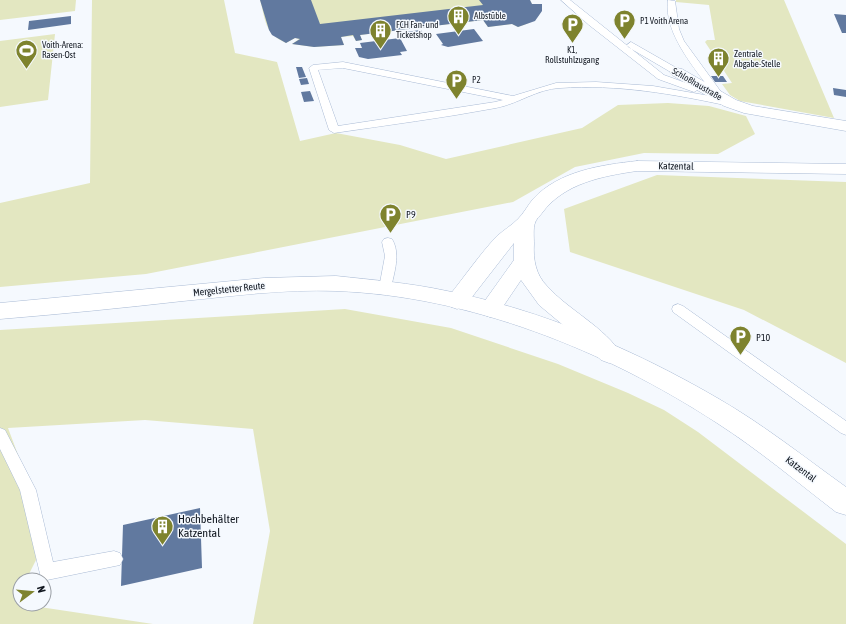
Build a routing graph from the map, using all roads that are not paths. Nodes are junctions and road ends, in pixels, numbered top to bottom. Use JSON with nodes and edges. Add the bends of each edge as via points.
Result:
{"nodes":[{"id":1,"x":565,"y":0,"type":"edge"},
{"id":2,"x":671,"y":1,"type":"dead end"},
{"id":3,"x":592,"y":23,"type":"junction"},
{"id":4,"x":677,"y":72,"type":"joint"},
{"id":5,"x":514,"y":100,"type":"junction"},
{"id":6,"x":726,"y":101,"type":"junction"},
{"id":7,"x":846,"y":126,"type":"edge"},
{"id":8,"x":846,"y":169,"type":"edge"},
{"id":9,"x":525,"y":223,"type":"junction"},
{"id":10,"x":388,"y":242,"type":"dead end"},
{"id":11,"x":524,"y":260,"type":"junction"},
{"id":12,"x":385,"y":288,"type":"junction"},
{"id":13,"x":457,"y":301,"type":"junction"},
{"id":14,"x":490,"y":309,"type":"junction"},
{"id":15,"x":678,"y":309,"type":"dead end"},
{"id":16,"x":0,"y":310,"type":"edge"},
{"id":17,"x":609,"y":354,"type":"junction"},
{"id":18,"x":846,"y":429,"type":"edge"},
{"id":19,"x":0,"y":434,"type":"edge"},
{"id":20,"x":846,"y":504,"type":"edge"},
{"id":21,"x":114,"y":559,"type":"dead end"}],
"edges":[{"from":1,"to":3,"type":"lane","name":"Schloßhaustraße"},
{"from":2,"to":6,"type":"lane","via":[[675,29],[680,41]]},
{"from":3,"to":4,"type":"lane","name":"Schloßhaustraße"},
{"from":3,"to":6,"type":"lane","via":[[628,52],[704,93]]},
{"from":4,"to":6,"type":"street","name":"Schloßhaustraße"},
{"from":5,"to":5,"type":"lane","via":[[497,105],[334,130],[313,68],[343,64]]},
{"from":5,"to":6,"type":"lane","via":[[551,86],[593,84],[681,93]]},
{"from":6,"to":7,"type":"street","name":"Schloßhaustraße","via":[[759,112]]},
{"from":8,"to":9,"type":"street","name":"Katzental","via":[[652,166],[607,170],[581,177],[556,190],[540,203]]},
{"from":9,"to":11,"type":"street","name":"Katzental"},
{"from":9,"to":13,"type":"street","name":"Katzental","via":[[504,242]]},
{"from":10,"to":12,"type":"lane","via":[[391,256]]},
{"from":11,"to":14,"type":"street"},
{"from":11,"to":17,"type":"street","name":"Katzental","via":[[531,280],[541,294]]},
{"from":12,"to":13,"type":"street","name":"Mergelstetter Reute"},
{"from":12,"to":16,"type":"street","name":"Mergelstetter Reute","via":[[340,284],[280,284]]},
{"from":13,"to":14,"type":"street","name":"Katzental"},
{"from":14,"to":17,"type":"street","name":"Katzental","via":[[562,334]]},
{"from":15,"to":18,"type":"lane"},
{"from":17,"to":20,"type":"street","name":"Katzental","via":[[709,406],[756,437]]},
{"from":19,"to":21,"type":"lane","via":[[28,490],[47,572]]}]}
